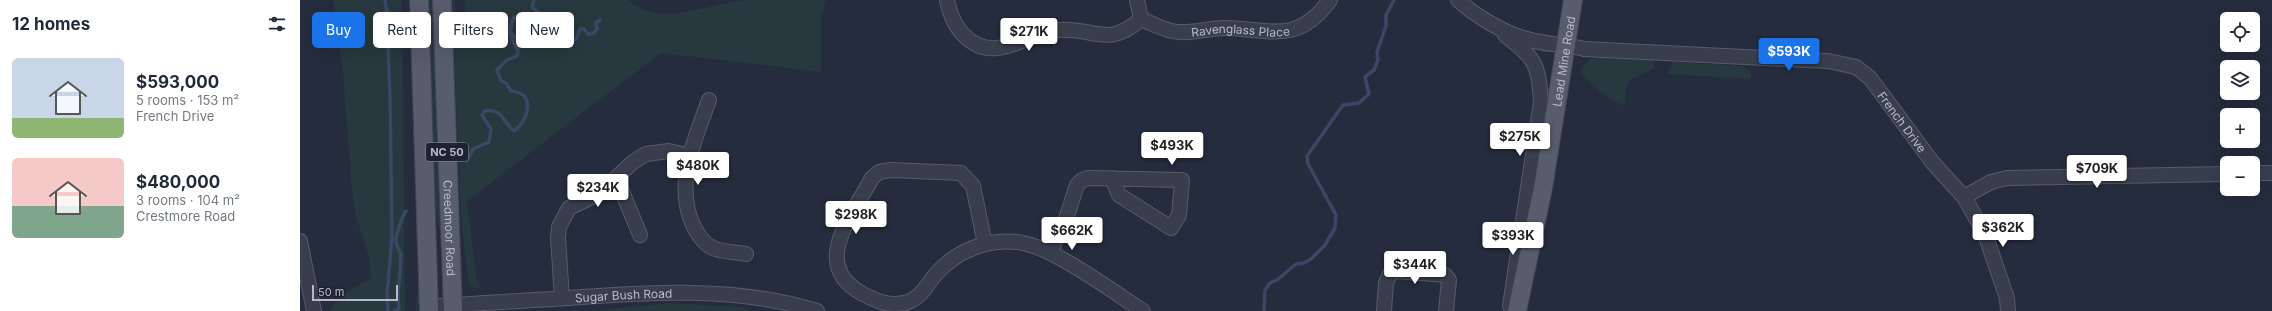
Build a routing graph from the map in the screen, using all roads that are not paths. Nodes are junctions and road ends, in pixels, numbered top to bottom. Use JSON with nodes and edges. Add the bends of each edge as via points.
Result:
{"nodes":[{"id":1,"x":418,"y":0,"type":"edge"},
{"id":2,"x":442,"y":0,"type":"edge"},
{"id":3,"x":947,"y":0,"type":"edge"},
{"id":4,"x":1138,"y":0,"type":"edge"},
{"id":5,"x":1330,"y":0,"type":"edge"},
{"id":6,"x":1458,"y":0,"type":"edge"},
{"id":7,"x":1572,"y":0,"type":"edge"},
{"id":8,"x":1483,"y":18,"type":"junction"},
{"id":9,"x":1141,"y":19,"type":"junction"},
{"id":10,"x":1566,"y":44,"type":"junction"},
{"id":11,"x":709,"y":100,"type":"dead end"},
{"id":12,"x":690,"y":156,"type":"junction"},
{"id":13,"x":2272,"y":172,"type":"edge"},
{"id":14,"x":2260,"y":173,"type":"edge"},
{"id":15,"x":2220,"y":174,"type":"edge"},
{"id":16,"x":1112,"y":178,"type":"junction"},
{"id":17,"x":617,"y":179,"type":"junction"},
{"id":18,"x":1964,"y":197,"type":"junction"},
{"id":19,"x":640,"y":235,"type":"dead end"},
{"id":20,"x":300,"y":241,"type":"edge"},
{"id":21,"x":986,"y":244,"type":"junction"},
{"id":22,"x":1051,"y":253,"type":"junction"},
{"id":23,"x":746,"y":254,"type":"dead end"},
{"id":24,"x":562,"y":298,"type":"junction"},
{"id":25,"x":453,"y":308,"type":"edge"},
{"id":26,"x":429,"y":309,"type":"edge"},
{"id":27,"x":314,"y":311,"type":"edge"},
{"id":28,"x":817,"y":311,"type":"edge"},
{"id":29,"x":1143,"y":311,"type":"edge"},
{"id":30,"x":1384,"y":311,"type":"edge"},
{"id":31,"x":1446,"y":311,"type":"edge"},
{"id":32,"x":1509,"y":311,"type":"edge"},
{"id":33,"x":1517,"y":311,"type":"edge"},
{"id":34,"x":2008,"y":311,"type":"edge"}],
"edges":[{"from":1,"to":26,"type":"main road","name":"Creedmoor Road","number":"NC 50"},
{"from":2,"to":25,"type":"main road","name":"Creedmoor Road","number":"NC 50"},
{"from":3,"to":9,"type":"street","via":[[954,23],[961,34],[974,44],[988,49],[1003,48],[1058,30],[1108,36],[1121,34]]},
{"from":4,"to":9,"type":"street"},
{"from":5,"to":9,"type":"street","name":"Ravenglass Place","via":[[1314,18],[1302,26],[1272,33],[1223,28],[1172,31]]},
{"from":6,"to":8,"type":"street"},
{"from":7,"to":10,"type":"main road","name":"Lead Mine Road"},
{"from":8,"to":10,"type":"street","name":"French Drive","via":[[1526,39]]},
{"from":8,"to":32,"type":"street","via":[[1530,55],[1539,73],[1541,102]]},
{"from":10,"to":18,"type":"street","name":"French Drive","via":[[1584,50],[1828,60],[1856,67],[1870,78],[1933,163]]},
{"from":10,"to":33,"type":"main road","name":"Lead Mine Road","via":[[1543,188]]},
{"from":11,"to":12,"type":"street"},
{"from":12,"to":17,"type":"street","via":[[669,151],[646,154],[633,162]]},
{"from":12,"to":23,"type":"street","via":[[685,187],[690,218],[696,231],[713,248]]},
{"from":13,"to":14,"type":"street"},
{"from":15,"to":18,"type":"street","via":[[2008,178],[1991,182]]},
{"from":16,"to":16,"type":"street","via":[[1119,195],[1171,228],[1179,215],[1182,180]]},
{"from":16,"to":22,"type":"street","via":[[1088,178],[1077,185]]},
{"from":17,"to":19,"type":"street"},
{"from":17,"to":24,"type":"street","via":[[600,193],[569,208],[563,217],[558,238]]},
{"from":18,"to":34,"type":"street","name":"French Drive","via":[[1985,234]]},
{"from":20,"to":27,"type":"street"},
{"from":21,"to":21,"type":"street","via":[[958,255],[936,274],[922,293],[910,301],[897,305],[882,303],[852,288],[841,277],[835,263],[839,239],[872,178],[879,172],[891,170],[961,173],[968,178],[973,186]]},
{"from":21,"to":22,"type":"street","via":[[1017,242]]},
{"from":22,"to":29,"type":"street"},
{"from":24,"to":25,"type":"street","name":"Sugar Bush Road"},
{"from":24,"to":28,"type":"street","name":"Sugar Bush Road","via":[[654,292],[725,294],[775,300]]},
{"from":25,"to":26,"type":"street","name":"Sugar Bush Road"},
{"from":30,"to":31,"type":"street","via":[[1386,282],[1390,274],[1396,271],[1446,275],[1449,280]]}]}
